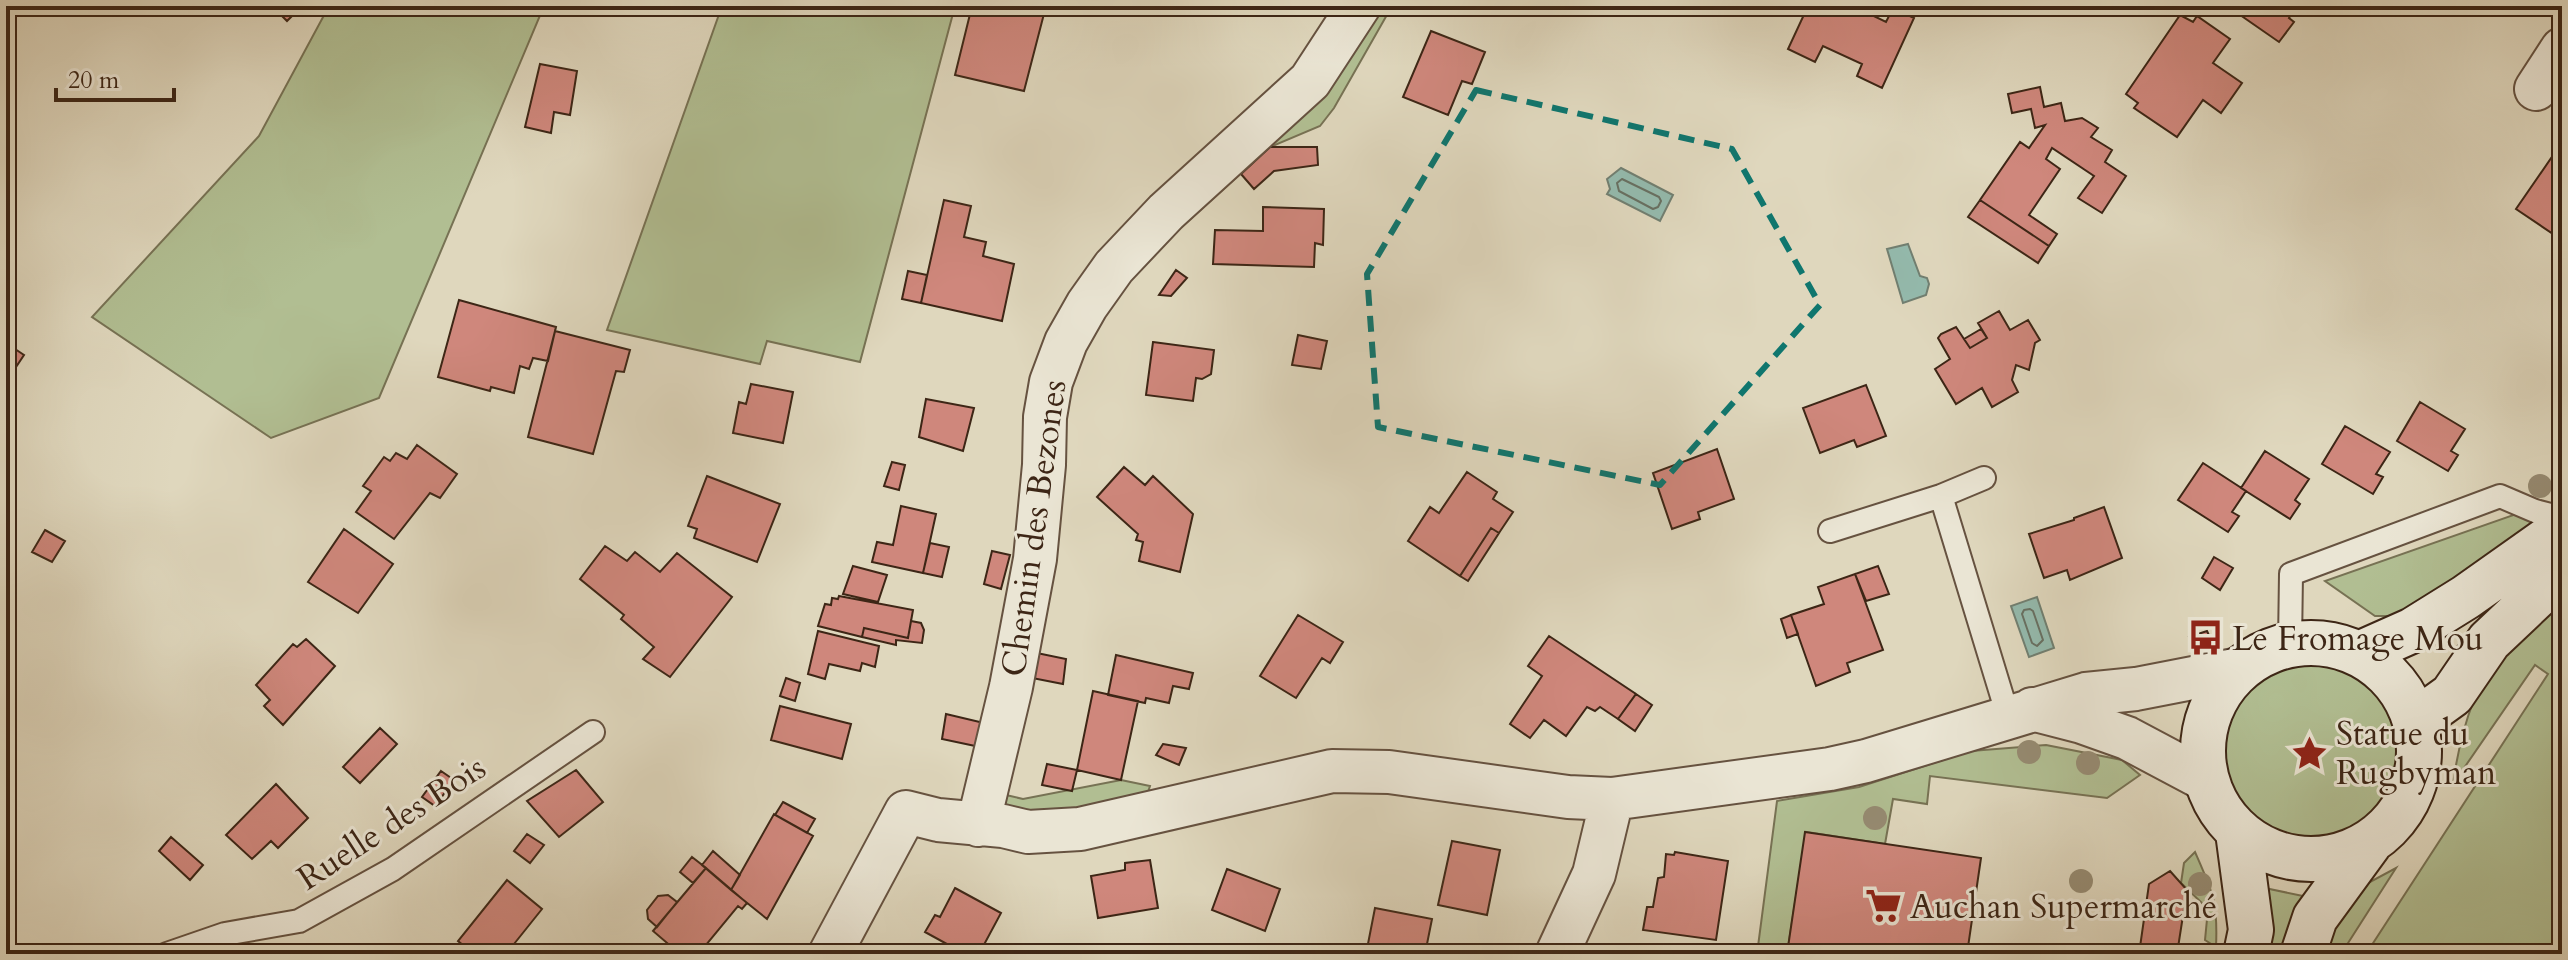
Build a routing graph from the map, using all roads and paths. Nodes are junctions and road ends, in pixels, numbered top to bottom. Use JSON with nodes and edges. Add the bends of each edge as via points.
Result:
{"nodes":[{"id":1,"x":1359,"y":6,"type":"edge"},
{"id":2,"x":2562,"y":49,"type":"edge"},
{"id":3,"x":2536,"y":89,"type":"dead end"},
{"id":4,"x":1984,"y":478,"type":"dead end"},
{"id":5,"x":1941,"y":496,"type":"junction"},
{"id":6,"x":2562,"y":518,"type":"edge"},
{"id":7,"x":2562,"y":529,"type":"edge"},
{"id":8,"x":1830,"y":531,"type":"dead end"},
{"id":9,"x":2562,"y":572,"type":"edge"},
{"id":10,"x":2290,"y":644,"type":"junction"},
{"id":11,"x":2359,"y":654,"type":"junction"},
{"id":12,"x":2239,"y":669,"type":"junction"},
{"id":13,"x":2019,"y":712,"type":"junction"},
{"id":14,"x":2416,"y":721,"type":"junction"},
{"id":15,"x":593,"y":732,"type":"dead end"},
{"id":16,"x":2206,"y":780,"type":"junction"},
{"id":17,"x":1612,"y":799,"type":"junction"},
{"id":18,"x":978,"y":825,"type":"junction"},
{"id":19,"x":2238,"y":832,"type":"junction"},
{"id":20,"x":2369,"y":844,"type":"junction"},
{"id":21,"x":167,"y":954,"type":"edge"},
{"id":22,"x":830,"y":954,"type":"edge"},
{"id":23,"x":1557,"y":954,"type":"edge"},
{"id":24,"x":2246,"y":954,"type":"edge"},
{"id":25,"x":2303,"y":954,"type":"edge"}],
"edges":[{"from":1,"to":18,"type":"street","name":"Chemin des Bezones","via":[[1310,81],[1166,212],[1114,267],[1066,342],[1045,417],[1035,559]]},
{"from":2,"to":3,"type":"street"},
{"from":4,"to":5,"type":"lane"},
{"from":5,"to":8,"type":"lane"},
{"from":5,"to":13,"type":"lane"},
{"from":6,"to":10,"type":"lane","via":[[2500,496],[2291,574]]},
{"from":7,"to":11,"type":"main road","via":[[2413,630]]},
{"from":9,"to":14,"type":"main road","via":[[2489,641],[2452,695]]},
{"from":10,"to":11,"type":"main road","via":[[2326,643]]},
{"from":10,"to":12,"type":"main road"},
{"from":11,"to":14,"type":"main road","via":[[2403,693]]},
{"from":12,"to":13,"type":"street","via":[[2086,694]]},
{"from":12,"to":16,"type":"main road","via":[[2207,720],[2202,750]]},
{"from":13,"to":16,"type":"street","via":[[2082,722],[2127,738]]},
{"from":13,"to":17,"type":"street","via":[[1866,761]]},
{"from":14,"to":20,"type":"main road","via":[[2420,756],[2413,790],[2395,821]]},
{"from":15,"to":21,"type":"lane","name":"Ruelle des Bois","via":[[393,869],[299,921],[225,934]]},
{"from":16,"to":19,"type":"main road","via":[[2224,817]]},
{"from":17,"to":18,"type":"street","via":[[1389,772],[1332,771],[1080,829],[1028,832]]},
{"from":17,"to":23,"type":"street","via":[[1594,874]]},
{"from":18,"to":22,"type":"street","via":[[906,812]]},
{"from":19,"to":20,"type":"main road","via":[[2267,851],[2301,860],[2336,858]]},
{"from":19,"to":24,"type":"main road","via":[[2251,930]]},
{"from":20,"to":25,"type":"main road","via":[[2315,918]]}]}
